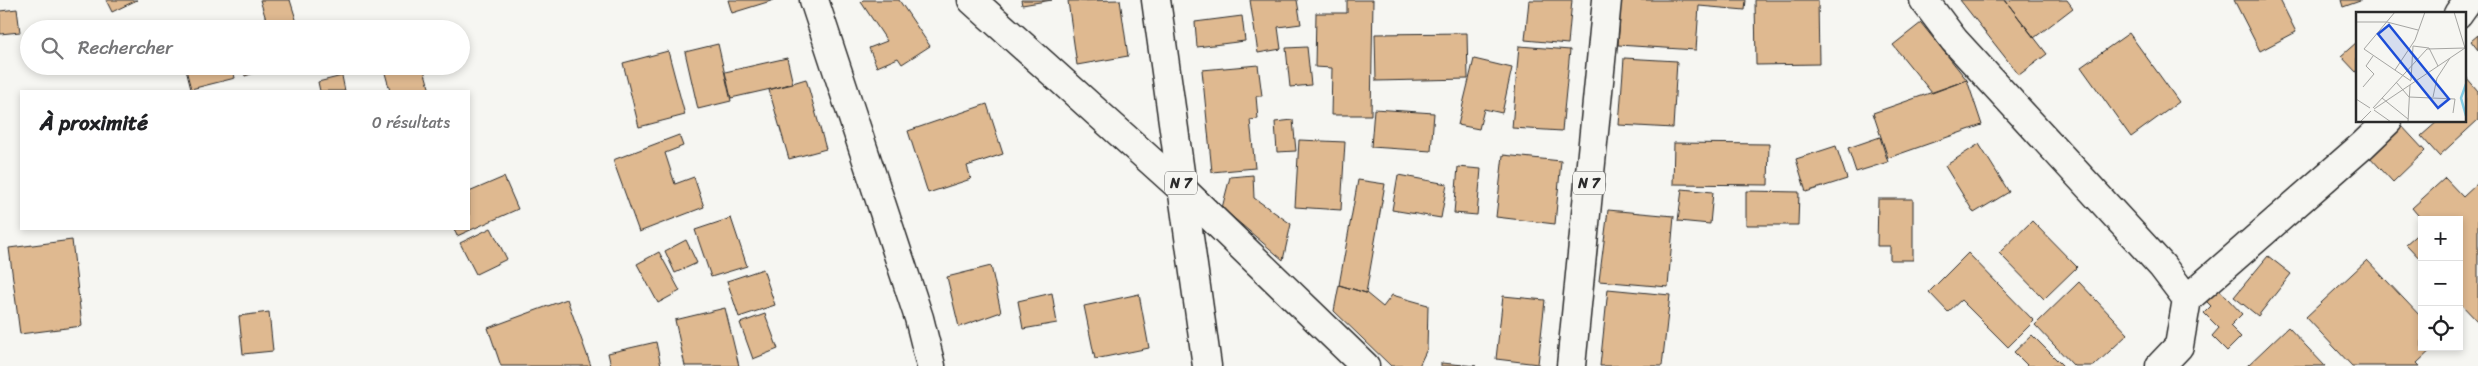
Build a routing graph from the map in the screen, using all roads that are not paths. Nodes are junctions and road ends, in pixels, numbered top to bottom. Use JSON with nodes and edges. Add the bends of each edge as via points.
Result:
{"nodes":[{"id":1,"x":814,"y":0,"type":"edge"},
{"id":2,"x":972,"y":0,"type":"edge"},
{"id":3,"x":1156,"y":0,"type":"edge"},
{"id":4,"x":1607,"y":0,"type":"edge"},
{"id":5,"x":1924,"y":0,"type":"edge"},
{"id":6,"x":2468,"y":0,"type":"edge"},
{"id":7,"x":2459,"y":12,"type":"edge"},
{"id":8,"x":2387,"y":122,"type":"edge"},
{"id":9,"x":1182,"y":189,"type":"junction"},
{"id":10,"x":2187,"y":299,"type":"junction"},
{"id":11,"x":932,"y":366,"type":"edge"},
{"id":12,"x":1208,"y":366,"type":"edge"},
{"id":13,"x":1365,"y":366,"type":"edge"},
{"id":14,"x":1571,"y":366,"type":"edge"},
{"id":15,"x":2160,"y":366,"type":"edge"}],
"edges":[{"from":1,"to":11,"type":"street"},
{"from":2,"to":9,"type":"street"},
{"from":3,"to":9,"type":"street","number":"N 7"},
{"from":4,"to":14,"type":"street","number":"N 7"},
{"from":5,"to":10,"type":"street","via":[[1954,40],[2162,266]]},
{"from":6,"to":7,"type":"street"},
{"from":8,"to":10,"type":"street"},
{"from":9,"to":12,"type":"street","number":"N 7"},
{"from":9,"to":13,"type":"street"},
{"from":10,"to":15,"type":"street","via":[[2179,346]]}]}
